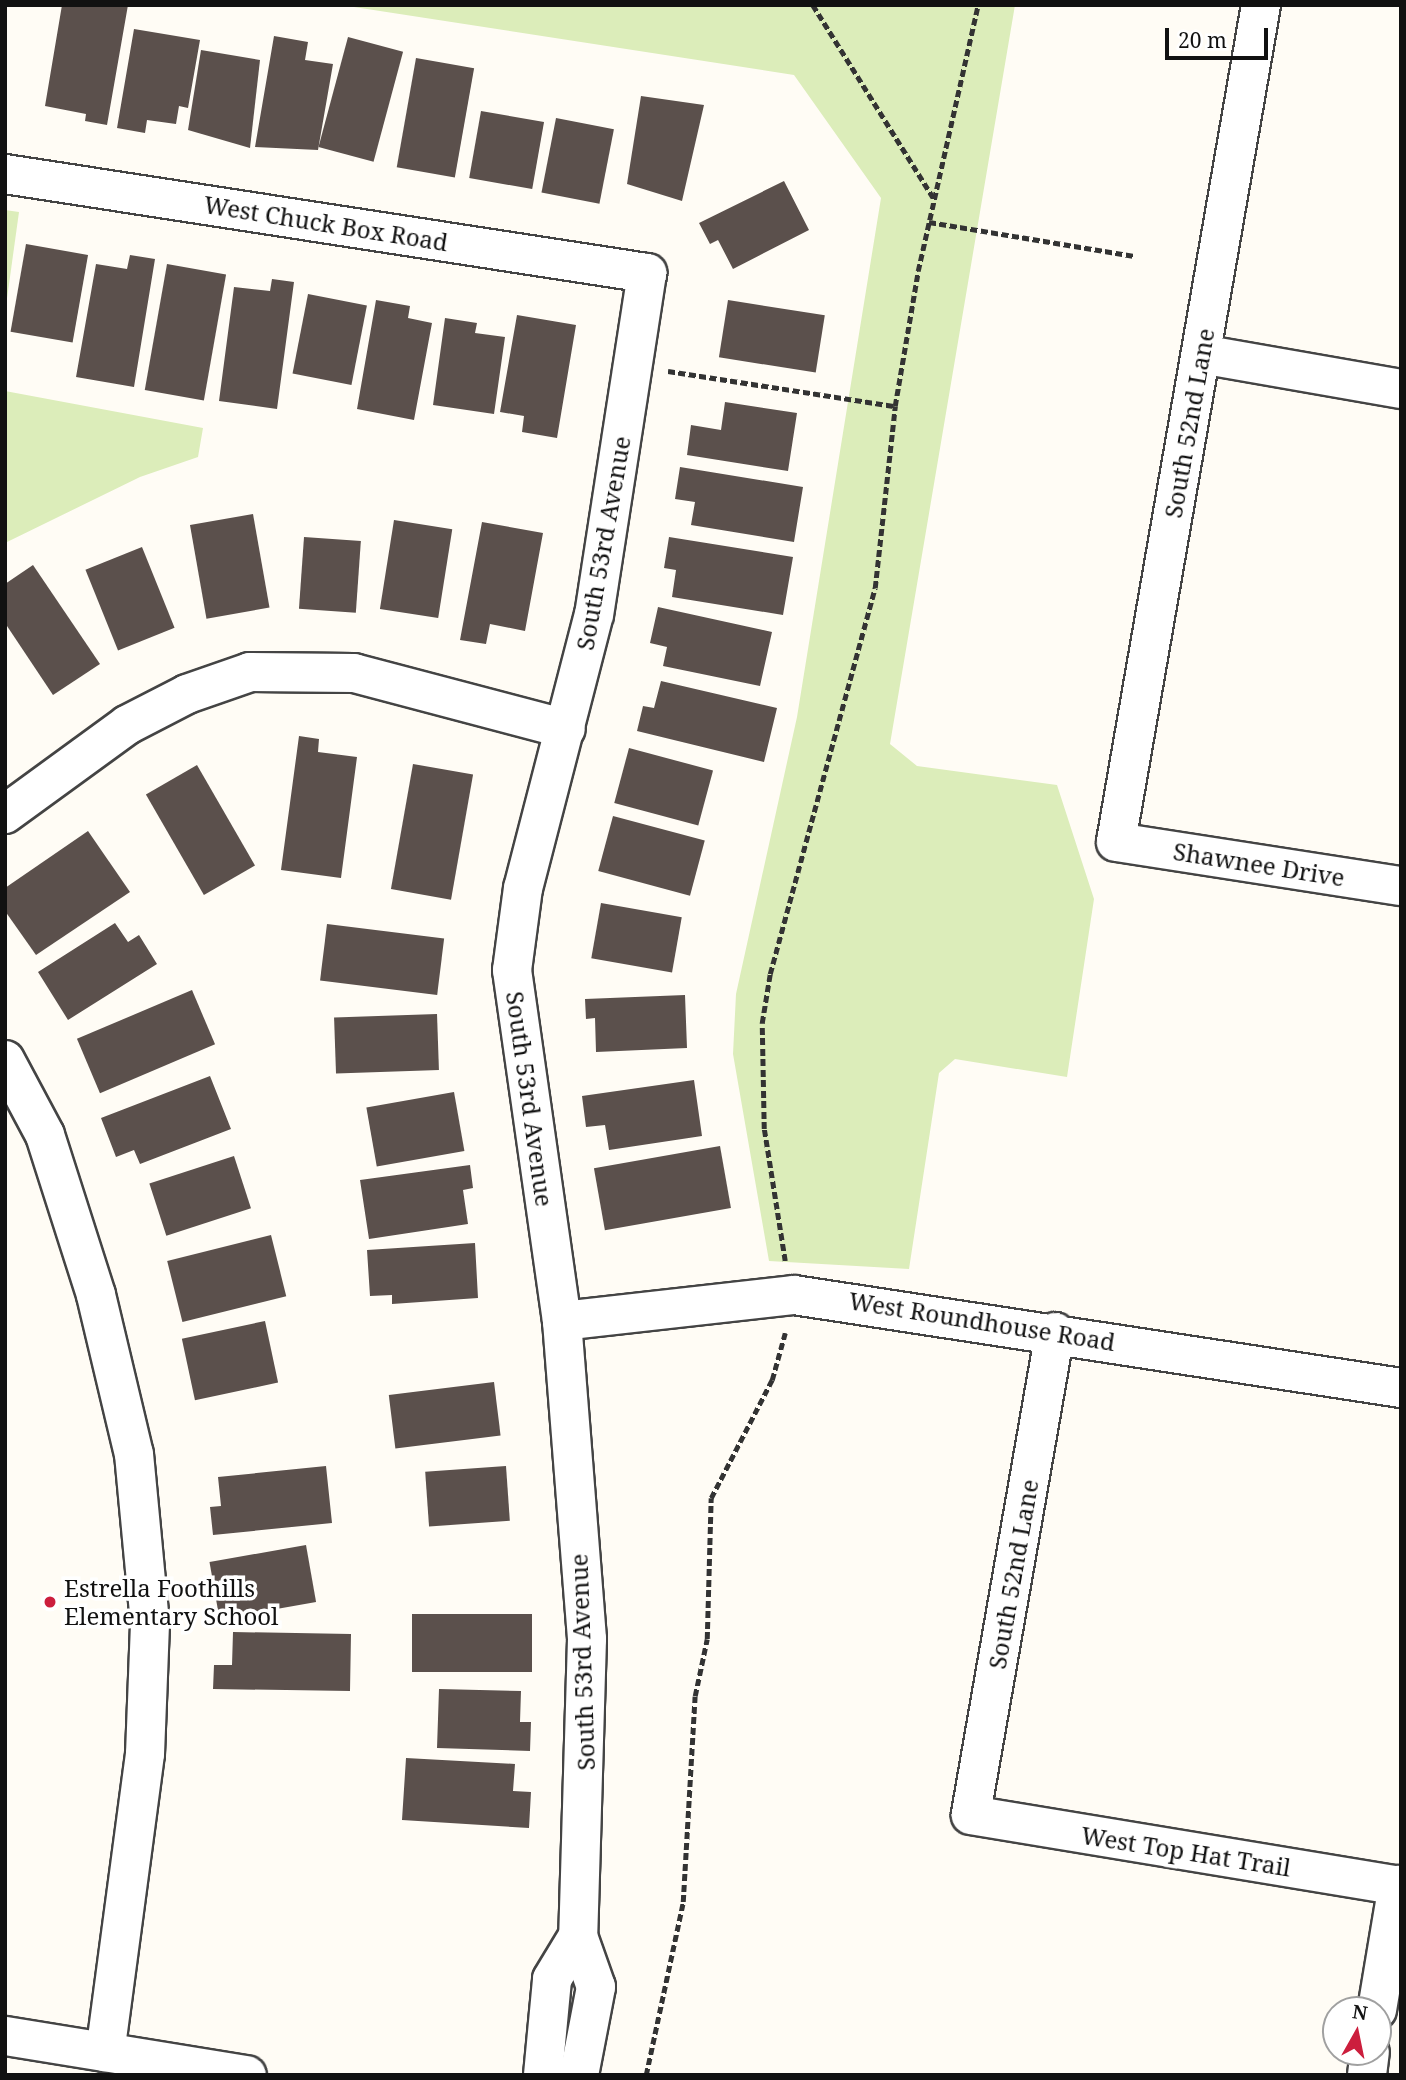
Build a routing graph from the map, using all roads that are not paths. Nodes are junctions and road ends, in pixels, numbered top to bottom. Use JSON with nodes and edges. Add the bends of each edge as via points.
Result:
{"nodes":[{"id":1,"x":1261,"y":5,"type":"edge"},
{"id":2,"x":5,"y":174,"type":"edge"},
{"id":3,"x":647,"y":273,"type":"joint"},
{"id":4,"x":1201,"y":354,"type":"junction"},
{"id":5,"x":1401,"y":389,"type":"edge"},
{"id":6,"x":566,"y":729,"type":"junction"},
{"id":7,"x":5,"y":814,"type":"edge"},
{"id":8,"x":1116,"y":842,"type":"joint"},
{"id":9,"x":1401,"y":886,"type":"edge"},
{"id":10,"x":5,"y":1060,"type":"edge"},
{"id":11,"x":562,"y":1321,"type":"junction"},
{"id":12,"x":1055,"y":1332,"type":"junction"},
{"id":13,"x":1401,"y":1388,"type":"edge"},
{"id":14,"x":971,"y":1815,"type":"joint"},
{"id":15,"x":1399,"y":1885,"type":"edge"},
{"id":16,"x":578,"y":1937,"type":"junction"},
{"id":17,"x":1379,"y":1996,"type":"edge"},
{"id":18,"x":5,"y":2036,"type":"edge"},
{"id":19,"x":105,"y":2052,"type":"junction"},
{"id":20,"x":247,"y":2075,"type":"edge"},
{"id":21,"x":543,"y":2075,"type":"edge"},
{"id":22,"x":579,"y":2075,"type":"edge"}],
"edges":[{"from":1,"to":4,"type":"street","name":"South 52nd Lane"},
{"from":2,"to":3,"type":"street","name":"West Chuck Box Road"},
{"from":3,"to":6,"type":"street","name":"South 53rd Avenue","via":[[594,614]]},
{"from":4,"to":5,"type":"street"},
{"from":4,"to":8,"type":"street","name":"South 52nd Lane"},
{"from":6,"to":7,"type":"street","via":[[354,673],[250,672],[187,694],[127,725]]},
{"from":6,"to":11,"type":"street","name":"South 53rd Avenue","via":[[518,913],[512,970]]},
{"from":8,"to":9,"type":"street","name":"Shawnee Drive"},
{"from":10,"to":19,"type":"street","via":[[45,1135],[96,1295],[134,1454],[150,1624],[145,1754]]},
{"from":11,"to":12,"type":"street","name":"West Roundhouse Road","via":[[788,1295]]},
{"from":11,"to":16,"type":"street","name":"South 53rd Avenue","via":[[587,1639]]},
{"from":12,"to":13,"type":"street","name":"West Roundhouse Road"},
{"from":12,"to":14,"type":"street","name":"South 52nd Lane"},
{"from":14,"to":15,"type":"street","name":"West Top Hat Trail"},
{"from":15,"to":17,"type":"street"},
{"from":16,"to":21,"type":"street","via":[[552,1979]]},
{"from":16,"to":22,"type":"street","name":"South 53rd Avenue","via":[[596,1987]]},
{"from":18,"to":19,"type":"street"},
{"from":19,"to":20,"type":"street"}]}
